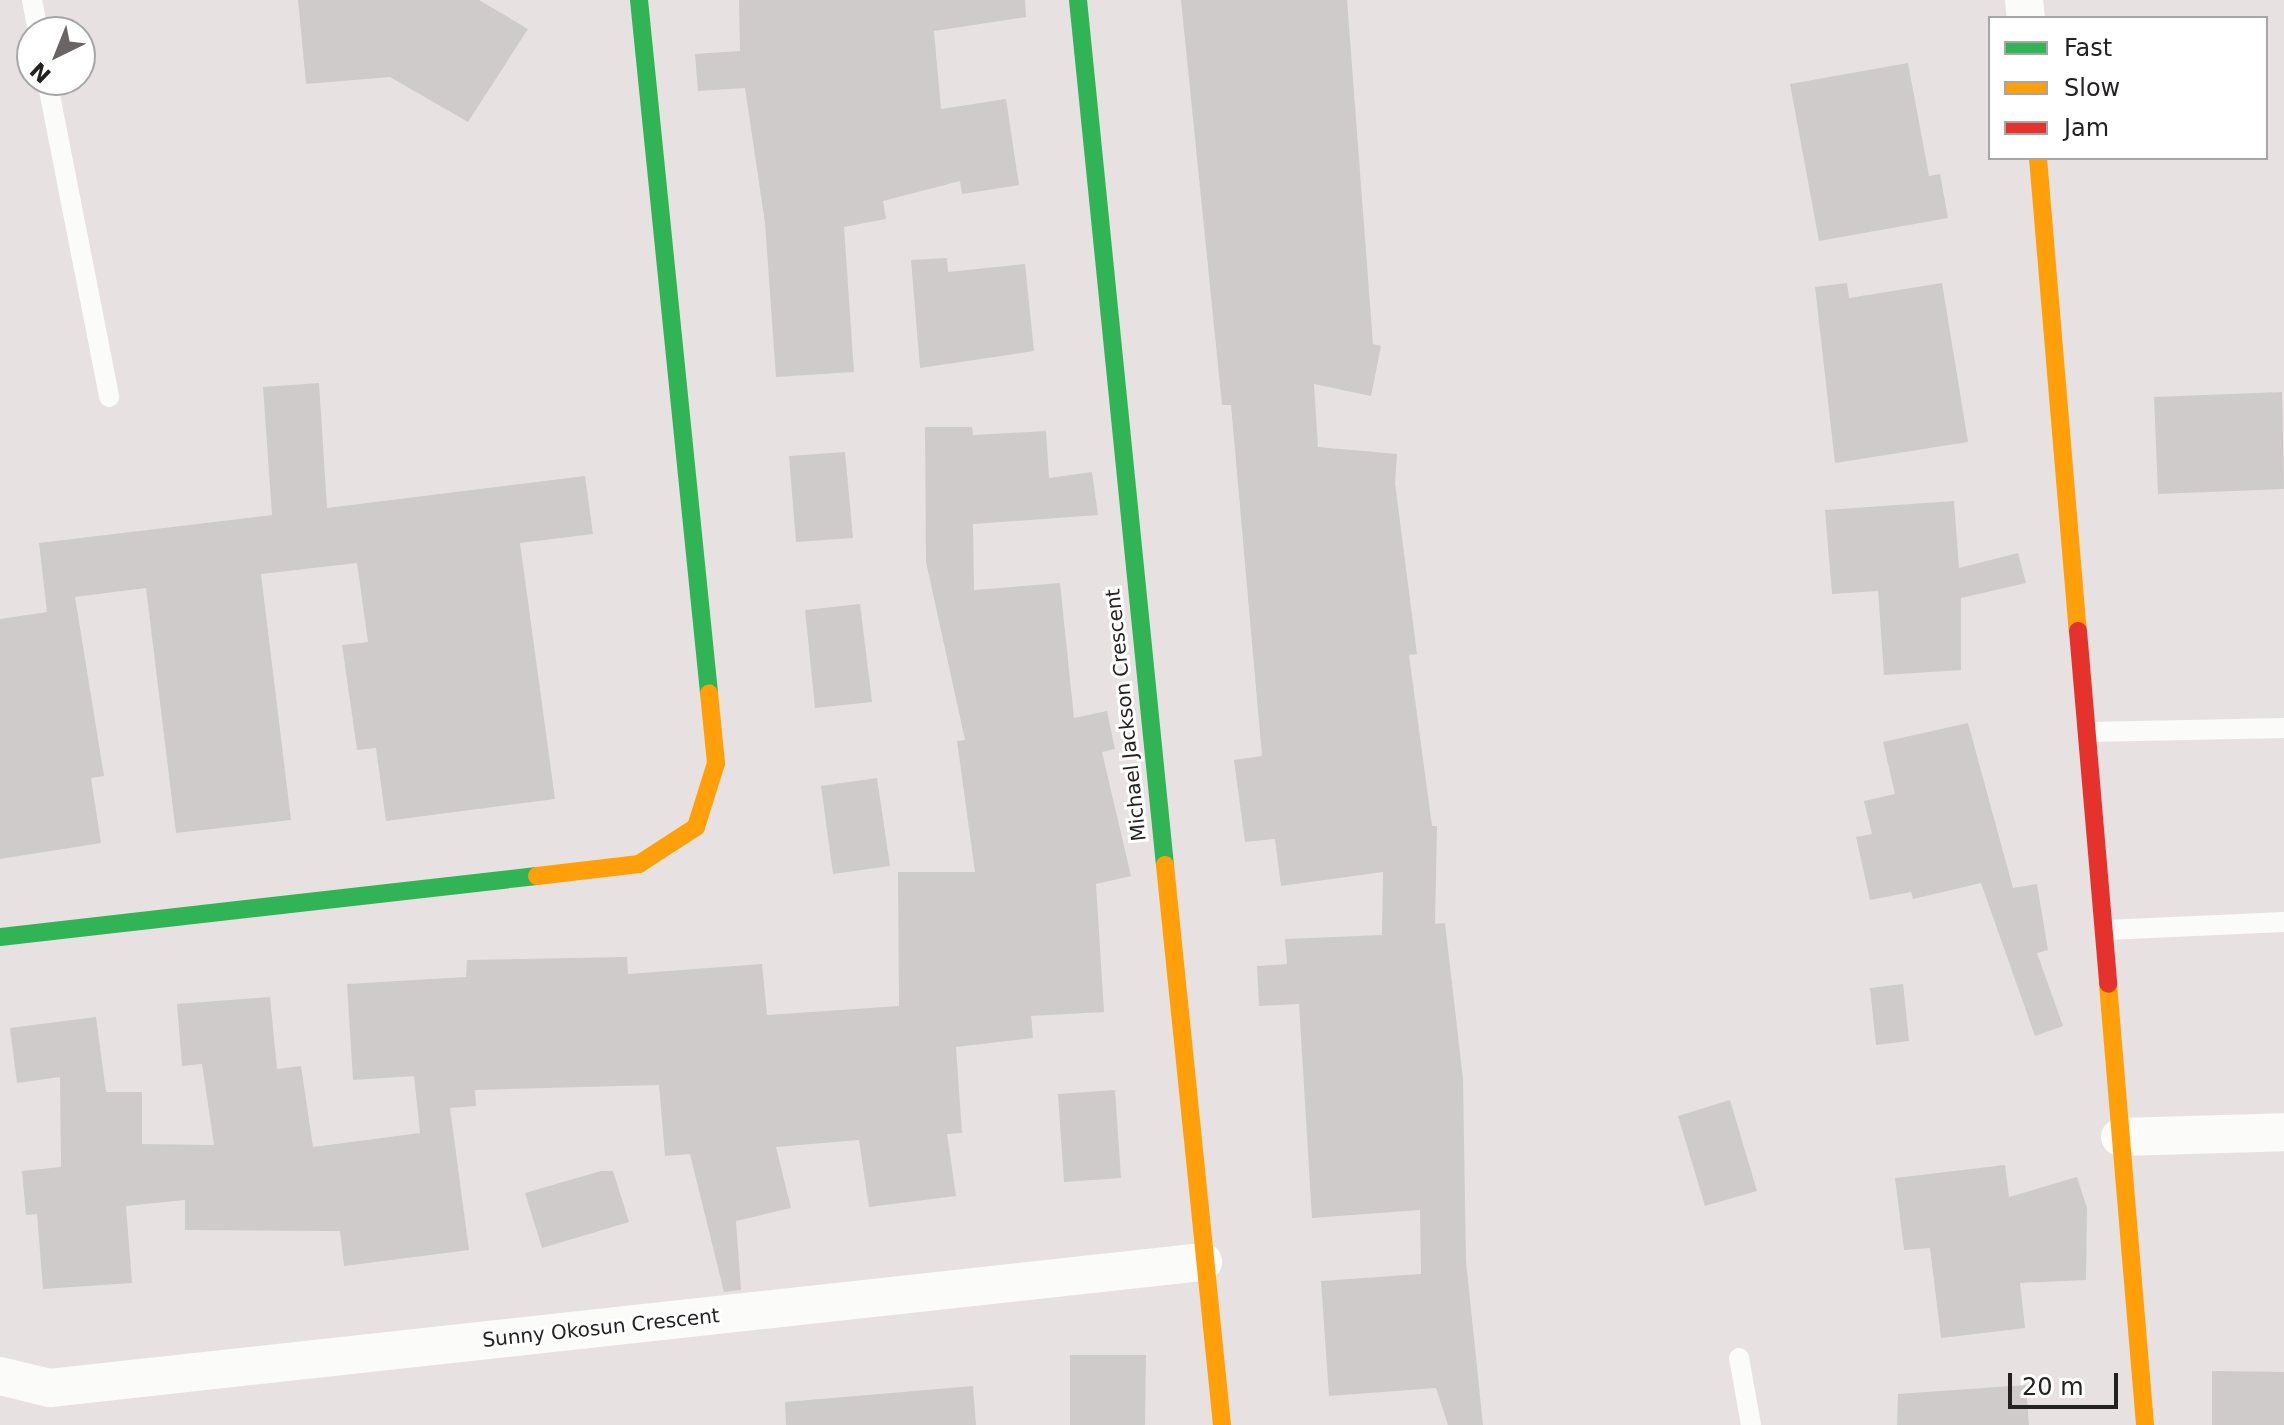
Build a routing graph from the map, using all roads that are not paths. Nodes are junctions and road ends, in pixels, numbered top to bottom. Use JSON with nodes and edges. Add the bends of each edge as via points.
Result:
{"nodes":[{"id":1,"x":639,"y":0,"type":"edge"},
{"id":2,"x":1078,"y":0,"type":"edge"},
{"id":3,"x":50,"y":96,"type":"edge"},
{"id":4,"x":2038,"y":160,"type":"edge"},
{"id":5,"x":109,"y":397,"type":"dead end"},
{"id":6,"x":2284,"y":728,"type":"edge"},
{"id":7,"x":2089,"y":732,"type":"junction"},
{"id":8,"x":2284,"y":922,"type":"edge"},
{"id":9,"x":2106,"y":930,"type":"junction"},
{"id":10,"x":0,"y":937,"type":"edge"},
{"id":11,"x":2284,"y":1132,"type":"edge"},
{"id":12,"x":2120,"y":1137,"type":"junction"},
{"id":13,"x":1203,"y":1262,"type":"junction"},
{"id":14,"x":1739,"y":1358,"type":"dead end"},
{"id":15,"x":0,"y":1376,"type":"edge"},
{"id":16,"x":1222,"y":1425,"type":"edge"},
{"id":17,"x":1751,"y":1425,"type":"edge"},
{"id":18,"x":2145,"y":1425,"type":"edge"}],
"edges":[{"from":1,"to":10,"type":"street","via":[[716,763],[696,827],[639,864]]},
{"from":2,"to":13,"type":"street","name":"Michael Jackson Crescent"},
{"from":3,"to":5,"type":"lane"},
{"from":4,"to":7,"type":"street"},
{"from":6,"to":7,"type":"lane"},
{"from":7,"to":9,"type":"street"},
{"from":8,"to":9,"type":"lane"},
{"from":9,"to":12,"type":"street"},
{"from":11,"to":12,"type":"street"},
{"from":12,"to":18,"type":"street"},
{"from":13,"to":15,"type":"street","name":"Sunny Okosun Crescent","via":[[50,1388]]},
{"from":13,"to":16,"type":"street","name":"Michael Jackson Crescent"},
{"from":14,"to":17,"type":"lane"}]}
